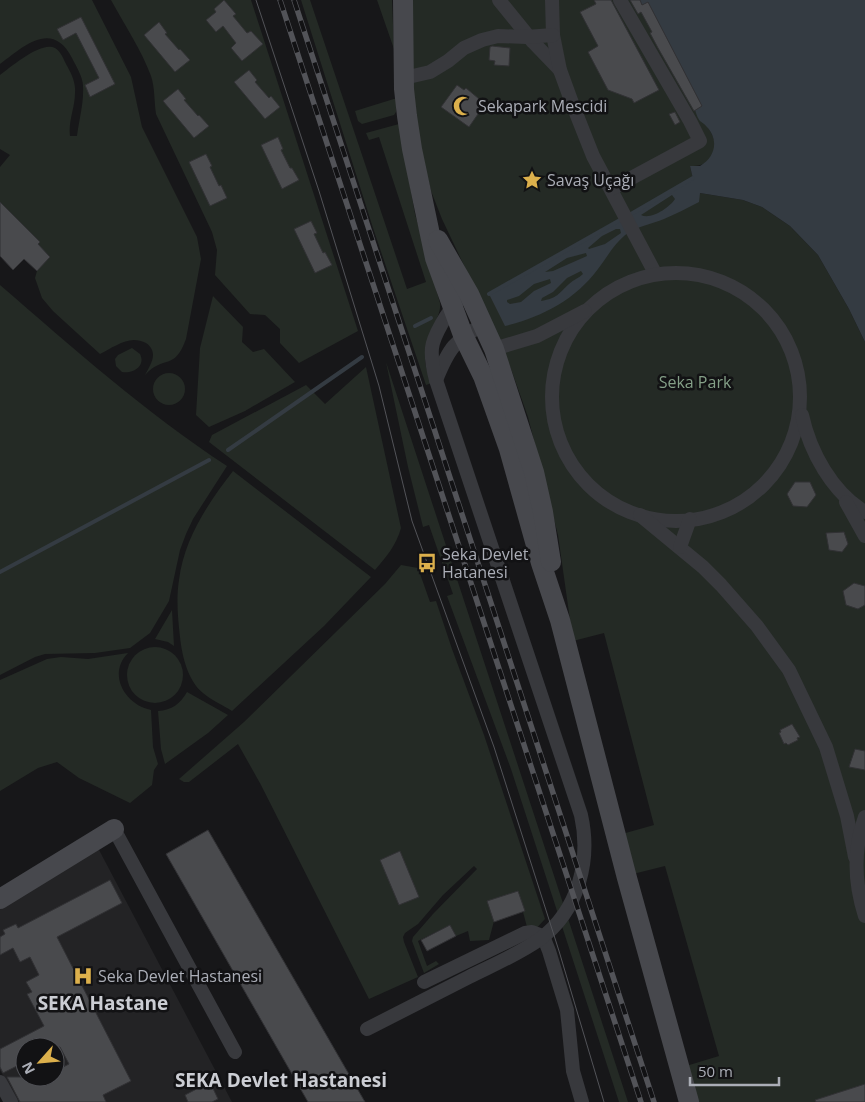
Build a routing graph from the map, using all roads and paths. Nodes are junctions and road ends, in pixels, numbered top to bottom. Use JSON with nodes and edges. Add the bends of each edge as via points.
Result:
{"nodes":[{"id":1,"x":402,"y":0,"type":"edge"},
{"id":2,"x":499,"y":0,"type":"edge"},
{"id":3,"x":552,"y":0,"type":"edge"},
{"id":4,"x":620,"y":0,"type":"edge"},
{"id":5,"x":553,"y":35,"type":"junction"},
{"id":6,"x":529,"y":37,"type":"junction"},
{"id":7,"x":560,"y":70,"type":"junction"},
{"id":8,"x":404,"y":78,"type":"junction"},
{"id":9,"x":611,"y":189,"type":"junction"},
{"id":10,"x":426,"y":219,"type":"junction"},
{"id":11,"x":656,"y":273,"type":"junction"},
{"id":12,"x":469,"y":294,"type":"junction"},
{"id":13,"x":452,"y":306,"type":"junction"},
{"id":14,"x":592,"y":307,"type":"junction"},
{"id":15,"x":484,"y":324,"type":"junction"},
{"id":16,"x":463,"y":336,"type":"junction"},
{"id":17,"x":494,"y":349,"type":"junction"},
{"id":18,"x":436,"y":380,"type":"junction"},
{"id":19,"x":800,"y":406,"type":"junction"},
{"id":20,"x":837,"y":486,"type":"junction"},
{"id":21,"x":636,"y":511,"type":"junction"},
{"id":22,"x":865,"y":512,"type":"edge"},
{"id":23,"x":690,"y":519,"type":"junction"},
{"id":24,"x":865,"y":536,"type":"edge"},
{"id":25,"x":680,"y":547,"type":"junction"},
{"id":26,"x":560,"y":620,"type":"junction"},
{"id":27,"x":865,"y":817,"type":"edge"},
{"id":28,"x":114,"y":829,"type":"joint"},
{"id":29,"x":855,"y":858,"type":"junction"},
{"id":30,"x":0,"y":899,"type":"edge"},
{"id":31,"x":865,"y":916,"type":"edge"},
{"id":32,"x":424,"y":982,"type":"dead end"},
{"id":33,"x":367,"y":1029,"type":"dead end"},
{"id":34,"x":235,"y":1052,"type":"dead end"},
{"id":35,"x":0,"y":1082,"type":"edge"},
{"id":36,"x":11,"y":1102,"type":"edge"},
{"id":37,"x":582,"y":1102,"type":"edge"},
{"id":38,"x":689,"y":1102,"type":"edge"}],
"edges":[{"from":1,"to":8,"type":"main road"},
{"from":2,"to":6,"type":"street"},
{"from":3,"to":5,"type":"street"},
{"from":4,"to":9,"type":"street","via":[[700,141]]},
{"from":5,"to":6,"type":"street"},
{"from":5,"to":7,"type":"street"},
{"from":6,"to":7,"type":"street"},
{"from":6,"to":8,"type":"street","via":[[498,36],[482,40],[464,48],[430,72]]},
{"from":7,"to":9,"type":"street","via":[[586,141]]},
{"from":8,"to":10,"type":"main road","via":[[412,149]]},
{"from":9,"to":11,"type":"street"},
{"from":10,"to":12,"type":"main road"},
{"from":10,"to":13,"type":"main road","via":[[435,258]]},
{"from":11,"to":14,"type":"street","via":[[633,279],[614,289]]},
{"from":11,"to":19,"type":"street","via":[[689,272],[715,277],[759,305],[788,346],[797,374]]},
{"from":12,"to":13,"type":"street"},
{"from":12,"to":15,"type":"main road"},
{"from":13,"to":16,"type":"main road"},
{"from":13,"to":18,"type":"street","via":[[432,346]]},
{"from":14,"to":17,"type":"street","via":[[537,336]]},
{"from":14,"to":21,"type":"street","via":[[574,330],[555,371],[553,423],[565,455],[577,474],[597,493]]},
{"from":15,"to":16,"type":"street"},
{"from":15,"to":17,"type":"main road"},
{"from":16,"to":18,"type":"street","via":[[446,355]]},
{"from":16,"to":26,"type":"main road","via":[[483,376],[509,449]]},
{"from":17,"to":26,"type":"main road","via":[[534,472],[546,524]]},
{"from":18,"to":33,"type":"street","via":[[581,815],[585,858],[573,899],[558,922],[542,938]]},
{"from":19,"to":20,"type":"street","via":[[808,439],[824,470]]},
{"from":19,"to":23,"type":"street","via":[[796,432],[785,458],[762,488],[750,499],[720,514]]},
{"from":20,"to":22,"type":"street"},
{"from":20,"to":24,"type":"street"},
{"from":21,"to":23,"type":"street","via":[[671,520]]},
{"from":21,"to":25,"type":"street"},
{"from":23,"to":25,"type":"street"},
{"from":25,"to":29,"type":"street","via":[[721,585],[757,626],[794,678],[826,746],[847,816]]},
{"from":26,"to":38,"type":"main road"},
{"from":27,"to":29,"type":"street"},
{"from":28,"to":30,"type":"main road"},
{"from":28,"to":34,"type":"street"},
{"from":29,"to":31,"type":"street"},
{"from":32,"to":37,"type":"street","via":[[525,932],[540,935],[549,951],[567,1010],[573,1071]]},
{"from":35,"to":36,"type":"street"}]}
